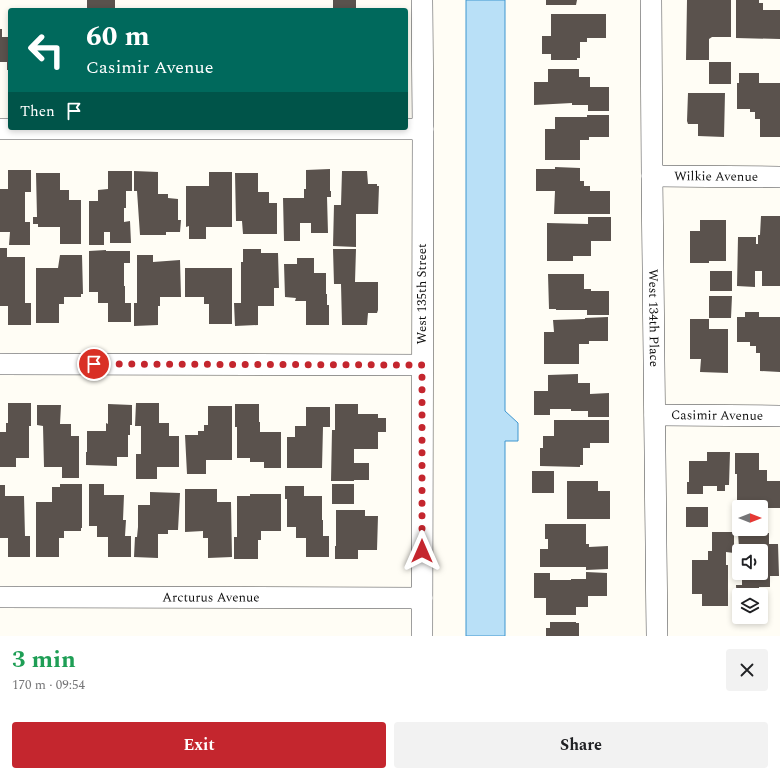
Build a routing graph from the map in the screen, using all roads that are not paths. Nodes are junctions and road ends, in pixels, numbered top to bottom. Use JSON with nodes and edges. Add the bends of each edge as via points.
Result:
{"nodes":[{"id":1,"x":422,"y":0,"type":"edge"},
{"id":2,"x":651,"y":0,"type":"edge"},
{"id":3,"x":408,"y":129,"type":"edge"},
{"id":4,"x":423,"y":129,"type":"junction"},
{"id":5,"x":652,"y":176,"type":"junction"},
{"id":6,"x":780,"y":176,"type":"edge"},
{"id":7,"x":0,"y":364,"type":"edge"},
{"id":8,"x":422,"y":365,"type":"junction"},
{"id":9,"x":655,"y":415,"type":"junction"},
{"id":10,"x":780,"y":416,"type":"edge"},
{"id":11,"x":0,"y":598,"type":"edge"},
{"id":12,"x":422,"y":598,"type":"junction"},
{"id":13,"x":422,"y":636,"type":"edge"},
{"id":14,"x":657,"y":636,"type":"edge"}],
"edges":[{"from":1,"to":4,"type":"street","name":"West 135th Street"},
{"from":2,"to":5,"type":"street","name":"West 134th Place"},
{"from":3,"to":4,"type":"street"},
{"from":4,"to":8,"type":"street","name":"West 135th Street"},
{"from":5,"to":6,"type":"street","name":"Wilkie Avenue"},
{"from":5,"to":9,"type":"street","name":"West 134th Place"},
{"from":7,"to":8,"type":"street"},
{"from":8,"to":12,"type":"street","name":"West 135th Street"},
{"from":9,"to":10,"type":"street","name":"Casimir Avenue"},
{"from":9,"to":14,"type":"street","name":"West 134th Place"},
{"from":11,"to":12,"type":"street","name":"Arcturus Avenue"},
{"from":12,"to":13,"type":"street","name":"West 135th Street"}]}
